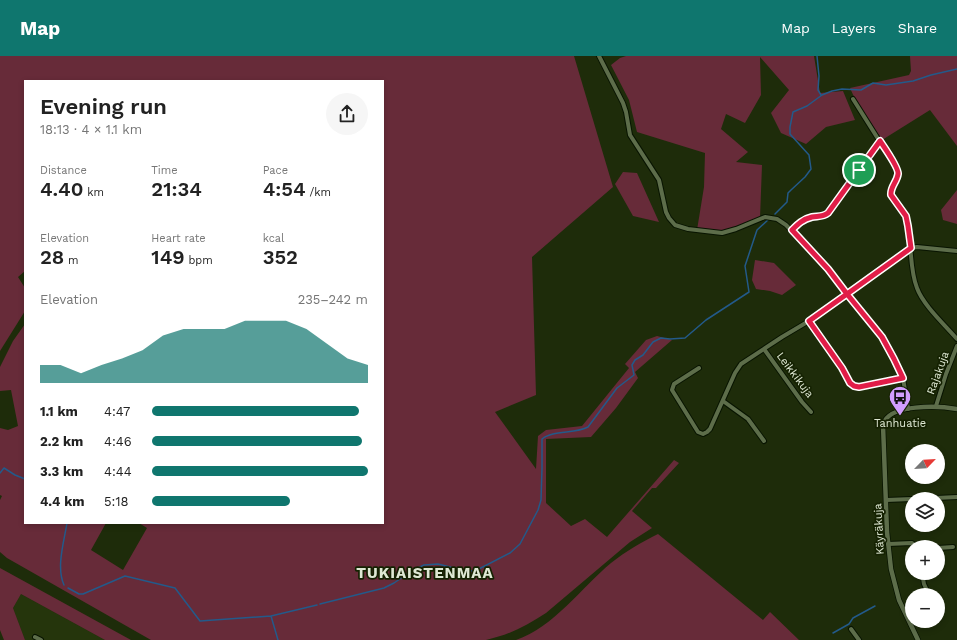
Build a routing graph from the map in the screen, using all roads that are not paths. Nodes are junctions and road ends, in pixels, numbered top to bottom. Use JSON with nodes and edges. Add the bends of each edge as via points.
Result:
{"nodes":[{"id":1,"x":599,"y":56,"type":"edge"},
{"id":2,"x":853,"y":99,"type":"dead end"},
{"id":3,"x":880,"y":141,"type":"junction"},
{"id":4,"x":792,"y":230,"type":"junction"},
{"id":5,"x":911,"y":248,"type":"junction"},
{"id":6,"x":957,"y":251,"type":"edge"},
{"id":7,"x":847,"y":294,"type":"junction"},
{"id":8,"x":809,"y":321,"type":"junction"},
{"id":9,"x":957,"y":339,"type":"edge"},
{"id":10,"x":957,"y":346,"type":"edge"},
{"id":11,"x":764,"y":349,"type":"junction"},
{"id":12,"x":699,"y":368,"type":"dead end"},
{"id":13,"x":903,"y":378,"type":"junction"},
{"id":14,"x":723,"y":401,"type":"junction"},
{"id":15,"x":936,"y":406,"type":"junction"},
{"id":16,"x":957,"y":408,"type":"edge"},
{"id":17,"x":908,"y":409,"type":"junction"},
{"id":18,"x":811,"y":412,"type":"dead end"},
{"id":19,"x":764,"y":441,"type":"dead end"},
{"id":20,"x":957,"y":497,"type":"edge"},
{"id":21,"x":945,"y":498,"type":"edge"},
{"id":22,"x":905,"y":499,"type":"edge"},
{"id":23,"x":886,"y":500,"type":"junction"},
{"id":24,"x":905,"y":543,"type":"edge"},
{"id":25,"x":888,"y":544,"type":"junction"},
{"id":26,"x":954,"y":547,"type":"dead end"},
{"id":27,"x":945,"y":548,"type":"edge"},
{"id":28,"x":851,"y":629,"type":"dead end"},
{"id":29,"x":35,"y":637,"type":"dead end"},
{"id":30,"x":41,"y":640,"type":"edge"},
{"id":31,"x":859,"y":640,"type":"edge"},
{"id":32,"x":918,"y":640,"type":"edge"}],
"edges":[{"from":1,"to":4,"type":"street","via":[[623,103],[630,135],[659,180],[668,218],[675,225],[688,229],[722,232],[765,217],[777,219]]},
{"from":2,"to":3,"type":"street"},
{"from":3,"to":4,"type":"street","via":[[828,213],[802,221]]},
{"from":3,"to":5,"type":"street","via":[[897,169],[898,174],[890,191],[906,216]]},
{"from":4,"to":7,"type":"street"},
{"from":5,"to":6,"type":"street"},
{"from":5,"to":7,"type":"street"},
{"from":5,"to":9,"type":"street","via":[[915,282],[919,292]]},
{"from":7,"to":8,"type":"street"},
{"from":7,"to":13,"type":"street","via":[[882,337]]},
{"from":8,"to":11,"type":"street"},
{"from":8,"to":13,"type":"street","via":[[852,385],[859,387]]},
{"from":10,"to":15,"type":"street","name":"Rajakuja"},
{"from":11,"to":14,"type":"street","via":[[736,370]]},
{"from":11,"to":18,"type":"street","name":"Leikkikuja"},
{"from":12,"to":14,"type":"street","via":[[672,386],[699,433],[704,434],[709,430]]},
{"from":13,"to":17,"type":"street"},
{"from":14,"to":19,"type":"street","via":[[748,419]]},
{"from":15,"to":16,"type":"street"},
{"from":15,"to":17,"type":"street"},
{"from":17,"to":23,"type":"street","name":"Käyräkuja","via":[[885,418],[883,425]]},
{"from":20,"to":21,"type":"street"},
{"from":22,"to":23,"type":"street"},
{"from":23,"to":25,"type":"street","name":"Käyräkuja"},
{"from":24,"to":25,"type":"street"},
{"from":25,"to":32,"type":"street","name":"Käyräkuja","via":[[897,594]]},
{"from":26,"to":27,"type":"street"},
{"from":28,"to":31,"type":"street"},
{"from":29,"to":30,"type":"street"}]}
